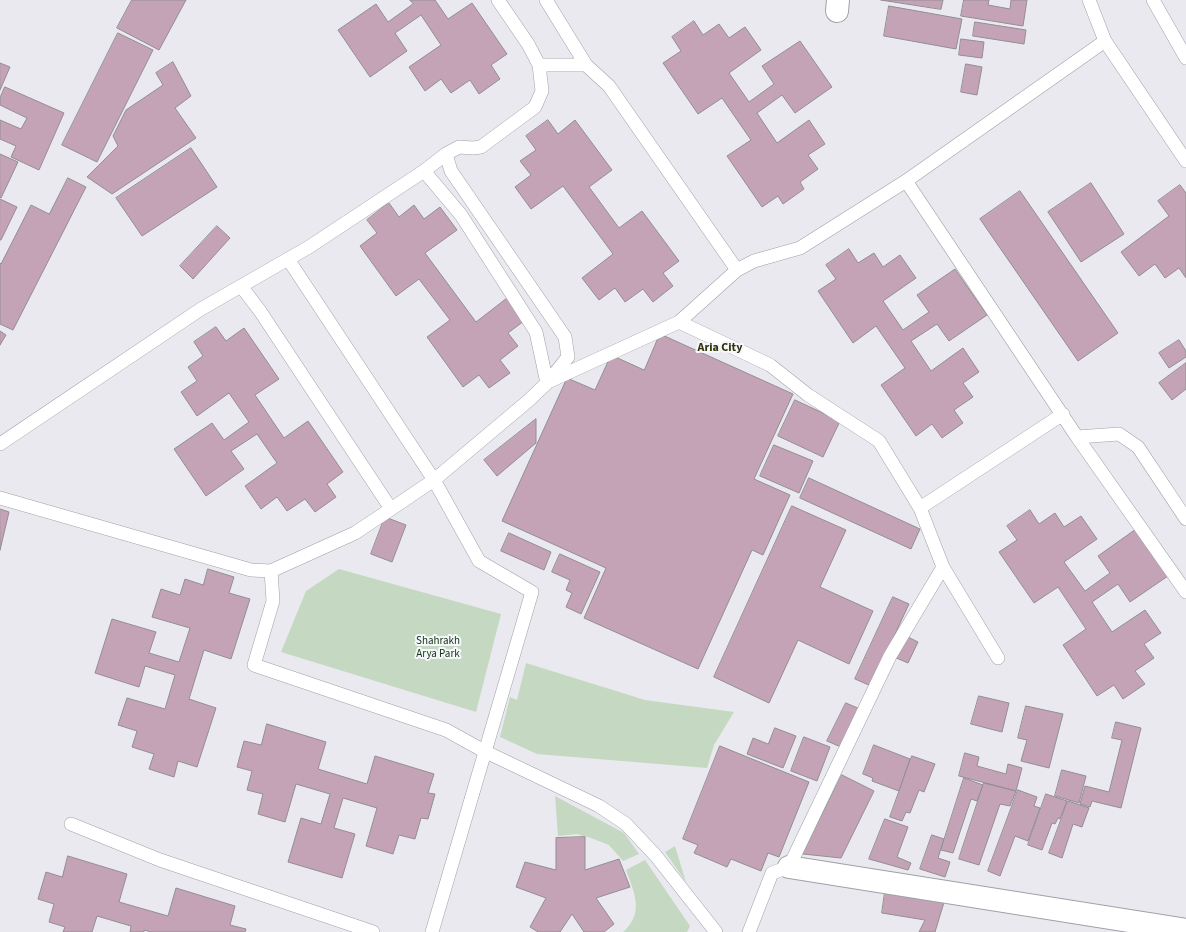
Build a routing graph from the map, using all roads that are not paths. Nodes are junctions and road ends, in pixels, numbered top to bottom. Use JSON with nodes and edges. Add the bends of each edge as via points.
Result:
{"nodes":[{"id":1,"x":498,"y":0,"type":"edge"},
{"id":2,"x":546,"y":0,"type":"edge"},
{"id":3,"x":1089,"y":0,"type":"edge"},
{"id":4,"x":1153,"y":0,"type":"edge"},
{"id":5,"x":1105,"y":41,"type":"junction"},
{"id":6,"x":1186,"y":58,"type":"edge"},
{"id":7,"x":539,"y":65,"type":"junction"},
{"id":8,"x":586,"y":65,"type":"junction"},
{"id":9,"x":446,"y":154,"type":"junction"},
{"id":10,"x":1186,"y":161,"type":"edge"},
{"id":11,"x":424,"y":171,"type":"junction"},
{"id":12,"x":906,"y":181,"type":"junction"},
{"id":13,"x":288,"y":259,"type":"junction"},
{"id":14,"x":737,"y":270,"type":"junction"},
{"id":15,"x":241,"y":286,"type":"junction"},
{"id":16,"x":679,"y":322,"type":"junction"},
{"id":17,"x":547,"y":383,"type":"junction"},
{"id":18,"x":1063,"y":414,"type":"junction"},
{"id":19,"x":1077,"y":437,"type":"junction"},
{"id":20,"x":0,"y":444,"type":"edge"},
{"id":21,"x":434,"y":480,"type":"junction"},
{"id":22,"x":0,"y":498,"type":"edge"},
{"id":23,"x":920,"y":508,"type":"junction"},
{"id":24,"x":391,"y":509,"type":"junction"},
{"id":25,"x":1186,"y":519,"type":"edge"},
{"id":26,"x":943,"y":567,"type":"junction"},
{"id":27,"x":271,"y":571,"type":"junction"},
{"id":28,"x":1186,"y":592,"type":"edge"},
{"id":29,"x":998,"y":658,"type":"dead end"},
{"id":30,"x":484,"y":751,"type":"junction"},
{"id":31,"x":71,"y":824,"type":"dead end"},
{"id":32,"x":789,"y":867,"type":"junction"},
{"id":33,"x":1186,"y":930,"type":"edge"},
{"id":34,"x":373,"y":932,"type":"edge"},
{"id":35,"x":432,"y":932,"type":"edge"},
{"id":36,"x":716,"y":932,"type":"edge"},
{"id":37,"x":749,"y":932,"type":"edge"}],
"edges":[{"from":1,"to":7,"type":"lane"},
{"from":2,"to":8,"type":"lane"},
{"from":3,"to":5,"type":"lane"},
{"from":4,"to":6,"type":"lane"},
{"from":5,"to":10,"type":"lane"},
{"from":5,"to":12,"type":"lane"},
{"from":7,"to":8,"type":"lane"},
{"from":7,"to":9,"type":"lane","via":[[542,91],[535,107],[481,147],[459,147]]},
{"from":8,"to":14,"type":"lane","via":[[608,86]]},
{"from":9,"to":11,"type":"lane"},
{"from":9,"to":17,"type":"lane","via":[[451,171],[565,337],[568,357]]},
{"from":11,"to":13,"type":"lane"},
{"from":11,"to":17,"type":"lane","via":[[461,215],[536,332]]},
{"from":12,"to":14,"type":"lane","via":[[800,248],[754,261]]},
{"from":12,"to":18,"type":"lane"},
{"from":13,"to":15,"type":"lane"},
{"from":13,"to":21,"type":"lane"},
{"from":14,"to":16,"type":"lane"},
{"from":15,"to":20,"type":"lane","via":[[201,309]]},
{"from":15,"to":24,"type":"lane"},
{"from":16,"to":17,"type":"lane"},
{"from":16,"to":23,"type":"lane","via":[[770,365],[808,395],[879,441]]},
{"from":17,"to":21,"type":"lane"},
{"from":18,"to":19,"type":"lane"},
{"from":18,"to":23,"type":"lane"},
{"from":19,"to":25,"type":"lane","via":[[1119,434],[1138,447]]},
{"from":19,"to":28,"type":"lane"},
{"from":21,"to":24,"type":"lane"},
{"from":21,"to":30,"type":"lane","via":[[479,561],[532,592]]},
{"from":22,"to":27,"type":"lane","via":[[251,570]]},
{"from":23,"to":26,"type":"lane"},
{"from":24,"to":27,"type":"lane","via":[[355,533]]},
{"from":26,"to":29,"type":"lane"},
{"from":26,"to":32,"type":"lane","via":[[890,656]]},
{"from":27,"to":30,"type":"lane","via":[[274,602],[254,664],[446,730]]},
{"from":30,"to":35,"type":"lane"},
{"from":30,"to":36,"type":"lane","via":[[599,806],[626,824],[656,856]]},
{"from":31,"to":34,"type":"lane","via":[[160,860]]},
{"from":32,"to":33,"type":"street"},
{"from":32,"to":37,"type":"lane","via":[[772,873]]}]}
